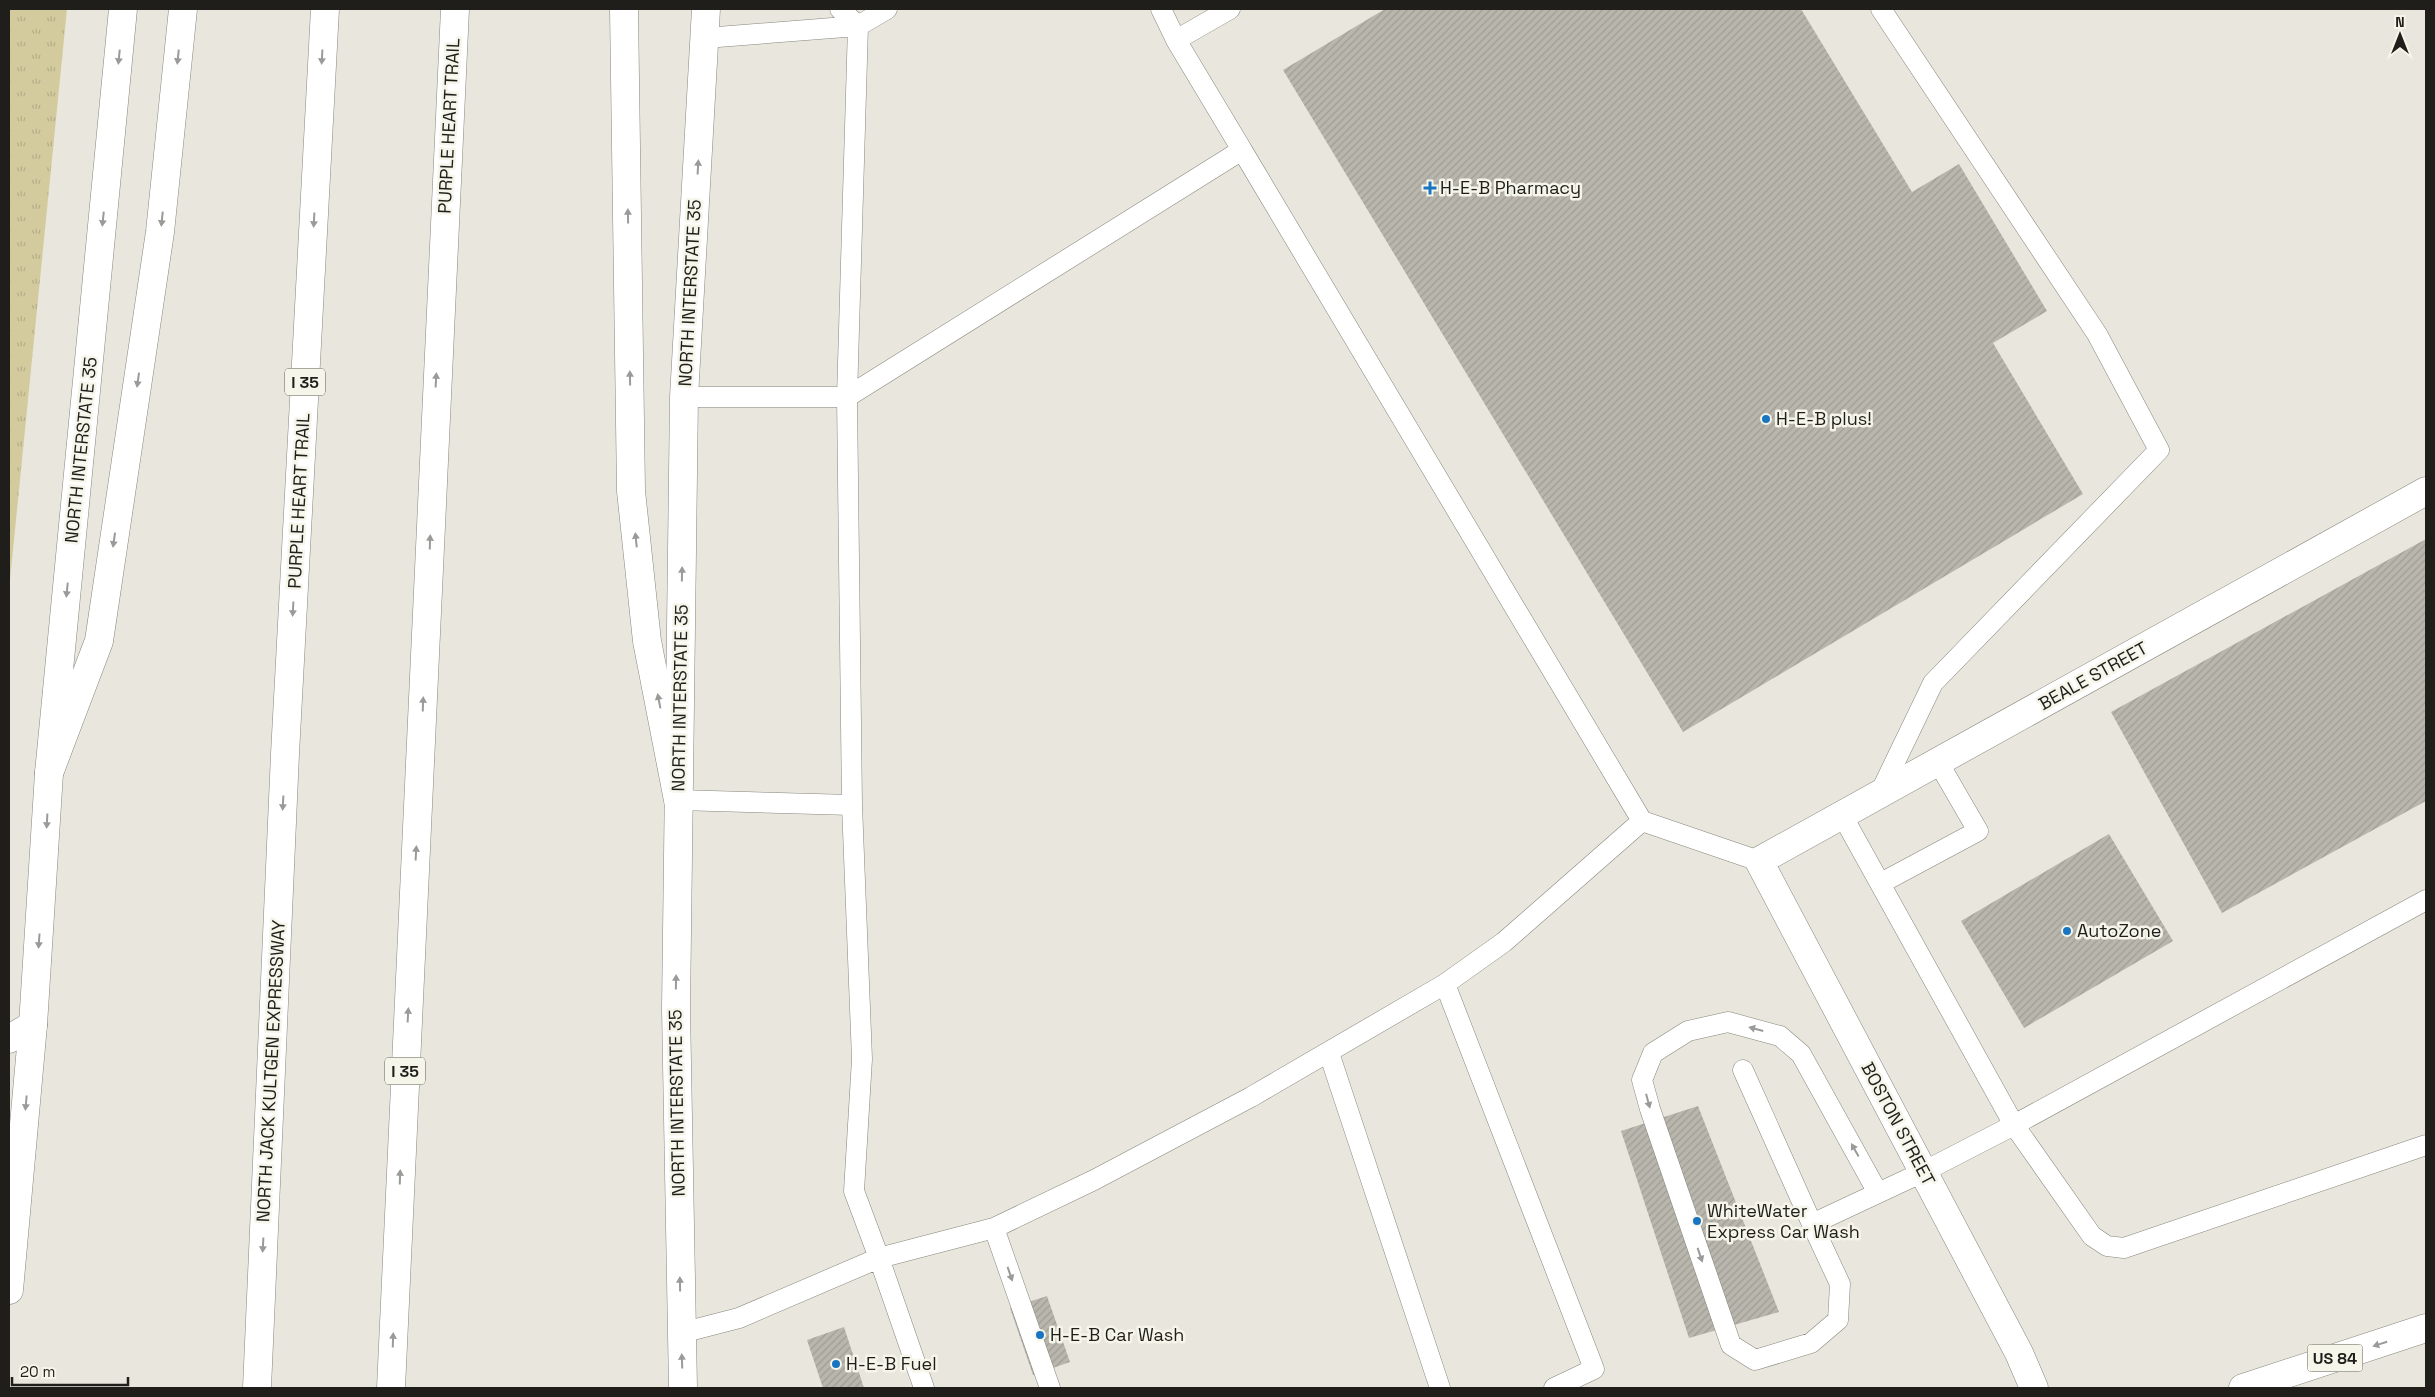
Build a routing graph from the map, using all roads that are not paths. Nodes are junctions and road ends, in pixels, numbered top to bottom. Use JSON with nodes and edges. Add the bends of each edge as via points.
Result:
{"nodes":[{"id":1,"x":123,"y":9,"type":"edge"},
{"id":2,"x":183,"y":9,"type":"edge"},
{"id":3,"x":325,"y":9,"type":"edge"},
{"id":4,"x":455,"y":9,"type":"edge"},
{"id":5,"x":624,"y":9,"type":"edge"},
{"id":6,"x":706,"y":9,"type":"edge"},
{"id":7,"x":840,"y":9,"type":"edge"},
{"id":8,"x":887,"y":9,"type":"edge"},
{"id":9,"x":1161,"y":9,"type":"edge"},
{"id":10,"x":1230,"y":9,"type":"edge"},
{"id":11,"x":1881,"y":9,"type":"edge"},
{"id":12,"x":858,"y":26,"type":"junction"},
{"id":13,"x":706,"y":38,"type":"junction"},
{"id":14,"x":1176,"y":40,"type":"junction"},
{"id":15,"x":1242,"y":150,"type":"junction"},
{"id":16,"x":684,"y":397,"type":"junction"},
{"id":17,"x":847,"y":397,"type":"junction"},
{"id":18,"x":2426,"y":491,"type":"edge"},
{"id":19,"x":285,"y":754,"type":"joint"},
{"id":20,"x":1938,"y":762,"type":"junction"},
{"id":21,"x":50,"y":773,"type":"junction"},
{"id":22,"x":1879,"y":795,"type":"junction"},
{"id":23,"x":678,"y":800,"type":"junction"},
{"id":24,"x":852,"y":805,"type":"junction"},
{"id":25,"x":1842,"y":815,"type":"junction"},
{"id":26,"x":1642,"y":821,"type":"junction"},
{"id":27,"x":1759,"y":861,"type":"junction"},
{"id":28,"x":1881,"y":883,"type":"junction"},
{"id":29,"x":2426,"y":900,"type":"edge"},
{"id":30,"x":1445,"y":984,"type":"junction"},
{"id":31,"x":33,"y":1025,"type":"junction"},
{"id":32,"x":9,"y":1039,"type":"edge"},
{"id":33,"x":1329,"y":1053,"type":"junction"},
{"id":34,"x":1743,"y":1070,"type":"dead end"},
{"id":35,"x":2014,"y":1125,"type":"junction"},
{"id":36,"x":2426,"y":1145,"type":"edge"},
{"id":37,"x":1923,"y":1172,"type":"junction"},
{"id":38,"x":1878,"y":1193,"type":"junction"},
{"id":39,"x":1812,"y":1224,"type":"junction"},
{"id":40,"x":994,"y":1228,"type":"junction"},
{"id":41,"x":879,"y":1258,"type":"junction"},
{"id":42,"x":9,"y":1290,"type":"edge"},
{"id":43,"x":2426,"y":1328,"type":"edge"},
{"id":44,"x":681,"y":1333,"type":"junction"},
{"id":45,"x":257,"y":1388,"type":"edge"},
{"id":46,"x":391,"y":1388,"type":"edge"},
{"id":47,"x":683,"y":1388,"type":"edge"},
{"id":48,"x":924,"y":1388,"type":"edge"},
{"id":49,"x":1050,"y":1388,"type":"edge"},
{"id":50,"x":1440,"y":1388,"type":"edge"},
{"id":51,"x":1554,"y":1388,"type":"edge"},
{"id":52,"x":2034,"y":1388,"type":"edge"},
{"id":53,"x":2243,"y":1388,"type":"edge"}],
"edges":[{"from":1,"to":21,"type":"main road","name":"NORTH INTERSTATE 35","one_way":true},
{"from":2,"to":21,"type":"main road","one_way":true,"via":[[160,232],[99,641]]},
{"from":3,"to":19,"type":"main road","name":"PURPLE HEART TRAIL","number":"I 35","one_way":true},
{"from":46,"to":4,"type":"main road","name":"PURPLE HEART TRAIL","number":"I 35","one_way":true},
{"from":23,"to":5,"type":"main road","one_way":true,"via":[[647,640],[631,491]]},
{"from":6,"to":13,"type":"main road","name":"NORTH INTERSTATE 35"},
{"from":7,"to":12,"type":"lane"},
{"from":8,"to":12,"type":"lane"},
{"from":9,"to":14,"type":"lane"},
{"from":10,"to":14,"type":"lane"},
{"from":11,"to":22,"type":"lane","via":[[2097,334],[2159,450],[1933,683]]},
{"from":12,"to":13,"type":"lane"},
{"from":12,"to":17,"type":"lane"},
{"from":16,"to":13,"type":"main road","name":"NORTH INTERSTATE 35","one_way":true},
{"from":14,"to":15,"type":"lane"},
{"from":15,"to":17,"type":"lane"},
{"from":15,"to":26,"type":"lane"},
{"from":16,"to":17,"type":"lane"},
{"from":23,"to":16,"type":"main road","name":"NORTH INTERSTATE 35","one_way":true},
{"from":17,"to":24,"type":"lane"},
{"from":18,"to":20,"type":"main road","name":"BEALE STREET"},
{"from":19,"to":45,"type":"main road","name":"NORTH JACK KULTGEN EXPRESSWAY","number":"I 35","one_way":true},
{"from":20,"to":22,"type":"main road","name":"BEALE STREET"},
{"from":20,"to":28,"type":"lane","via":[[1978,831]]},
{"from":21,"to":31,"type":"main road","name":"NORTH INTERSTATE 35","one_way":true},
{"from":22,"to":25,"type":"main road","name":"BEALE STREET"},
{"from":23,"to":24,"type":"lane"},
{"from":44,"to":23,"type":"main road","name":"NORTH INTERSTATE 35","one_way":true,"via":[[676,1010]]},
{"from":24,"to":41,"type":"lane","via":[[862,1059],[854,1191]]},
{"from":25,"to":27,"type":"main road","name":"BEALE STREET"},
{"from":25,"to":28,"type":"lane"},
{"from":26,"to":27,"type":"lane"},
{"from":26,"to":30,"type":"lane","via":[[1511,936]]},
{"from":27,"to":37,"type":"main road","name":"BOSTON STREET"},
{"from":28,"to":35,"type":"lane"},
{"from":29,"to":35,"type":"lane"},
{"from":30,"to":33,"type":"lane"},
{"from":30,"to":51,"type":"lane","via":[[1594,1369]]},
{"from":31,"to":32,"type":"main road"},
{"from":31,"to":42,"type":"main road","one_way":true},
{"from":33,"to":40,"type":"lane","via":[[1164,1145]]},
{"from":33,"to":50,"type":"lane"},
{"from":34,"to":39,"type":"lane"},
{"from":35,"to":36,"type":"lane","via":[[2092,1236],[2107,1246],[2124,1248]]},
{"from":35,"to":37,"type":"lane"},
{"from":37,"to":38,"type":"lane"},
{"from":37,"to":52,"type":"main road","name":"BOSTON STREET","via":[[2019,1353]]},
{"from":38,"to":39,"type":"lane"},
{"from":38,"to":39,"type":"lane","one_way":true,"via":[[1801,1054],[1780,1036],[1728,1022],[1688,1031],[1653,1053],[1642,1080],[1650,1109],[1731,1345],[1755,1360],[1811,1343],[1838,1320],[1840,1284]]},
{"from":40,"to":41,"type":"lane"},
{"from":40,"to":49,"type":"lane","one_way":true},
{"from":41,"to":44,"type":"lane","via":[[739,1318]]},
{"from":41,"to":48,"type":"lane"},
{"from":43,"to":53,"type":"main road","number":"US 84","one_way":true},
{"from":47,"to":44,"type":"main road","name":"NORTH INTERSTATE 35","one_way":true}]}
